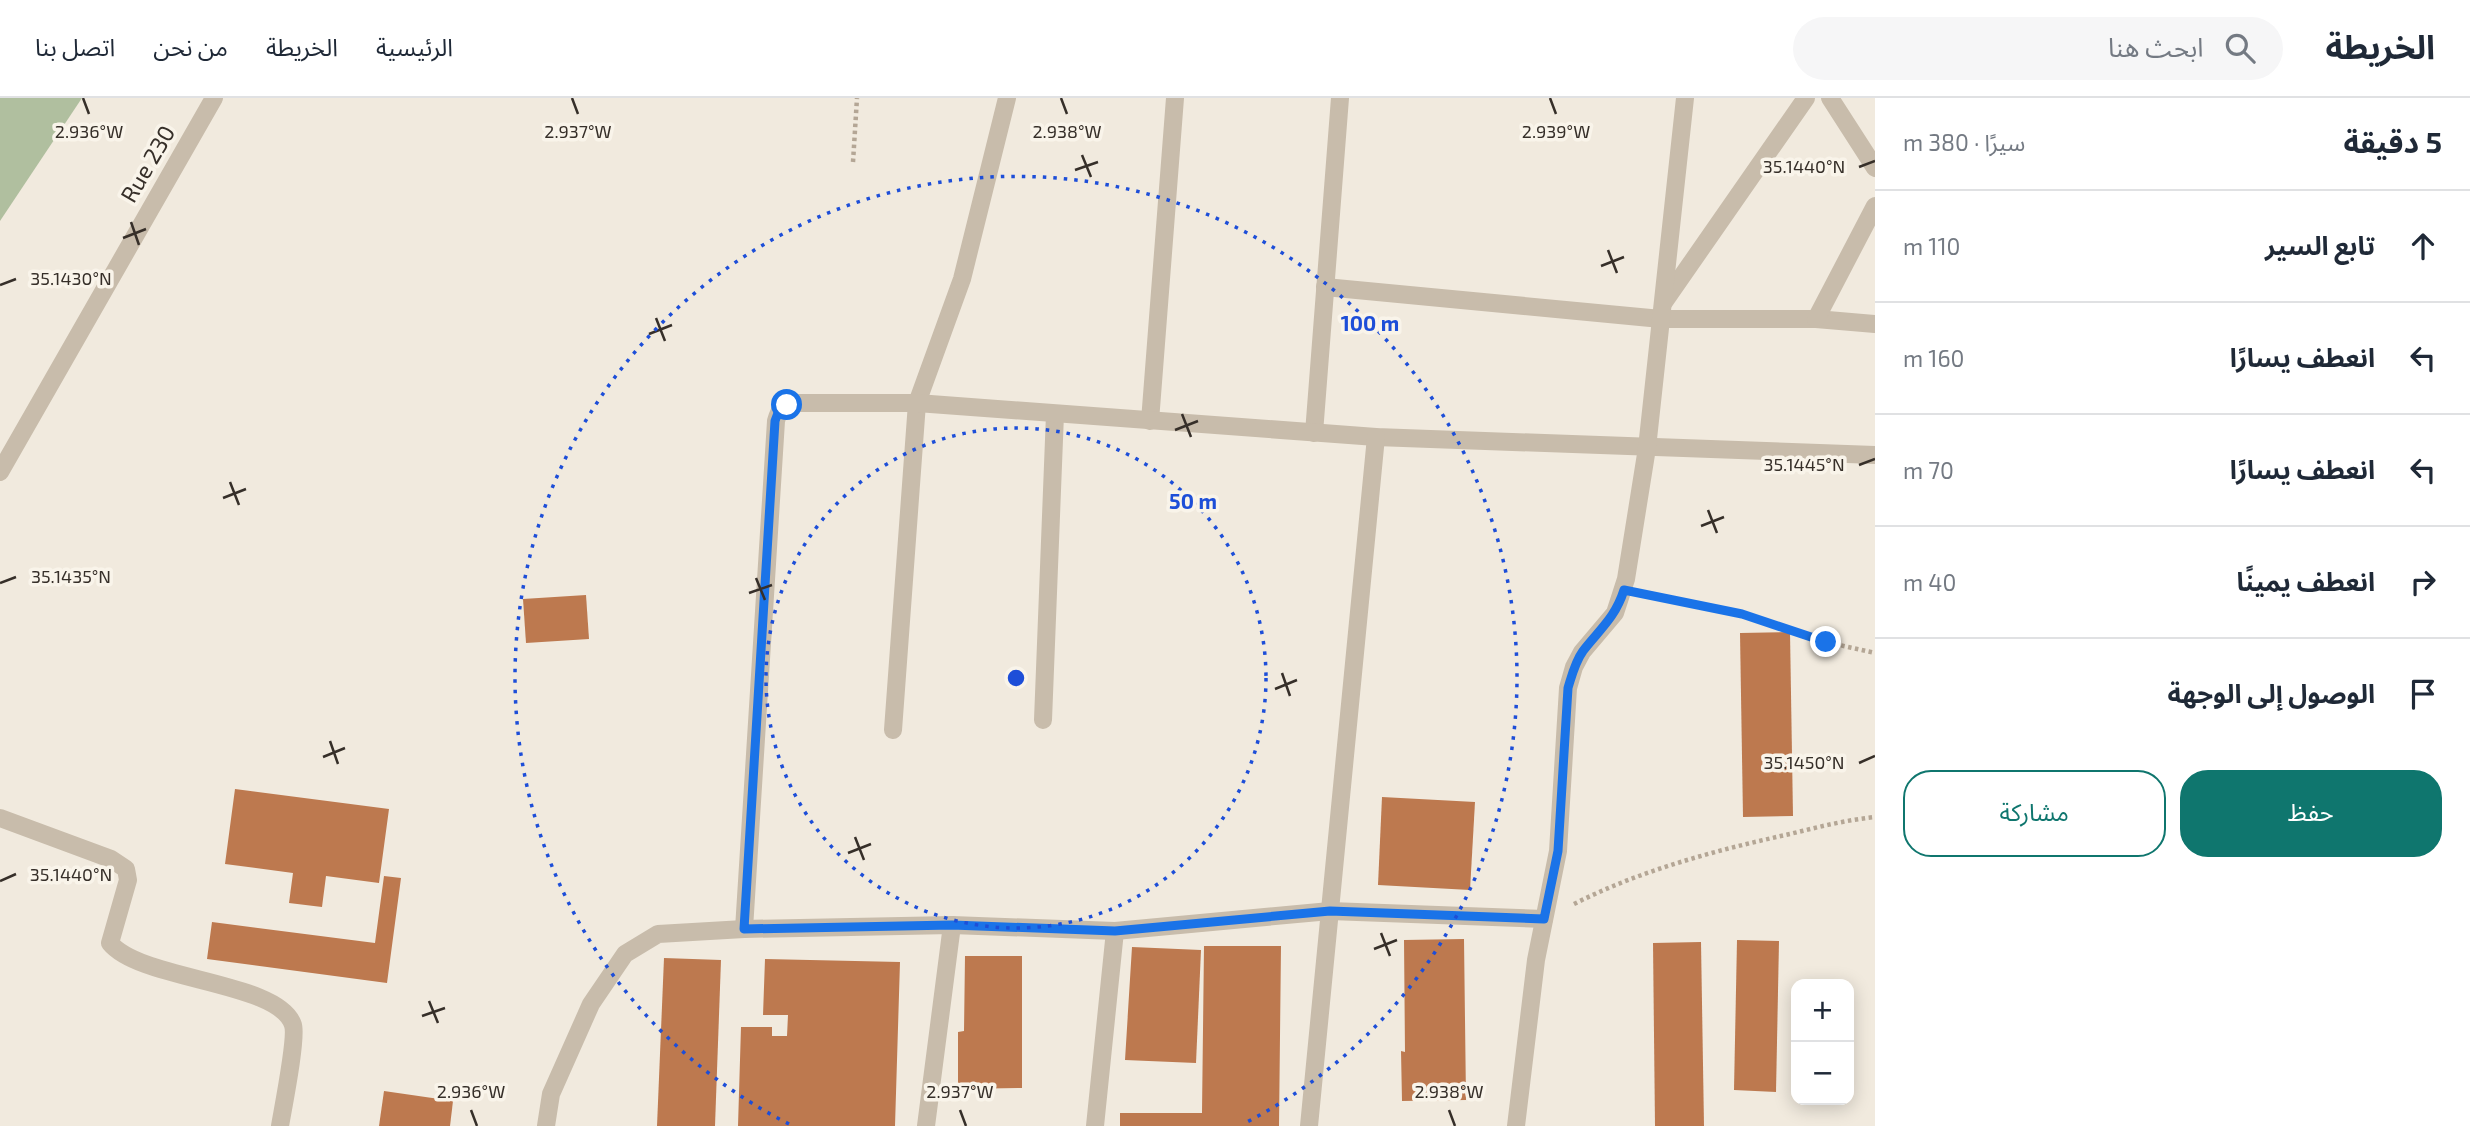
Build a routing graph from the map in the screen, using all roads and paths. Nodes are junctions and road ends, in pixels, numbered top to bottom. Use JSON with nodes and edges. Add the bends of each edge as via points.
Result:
{"nodes":[{"id":1,"x":214,"y":98,"type":"edge"},
{"id":2,"x":857,"y":98,"type":"edge"},
{"id":3,"x":1007,"y":98,"type":"edge"},
{"id":4,"x":1175,"y":98,"type":"edge"},
{"id":5,"x":1340,"y":98,"type":"edge"},
{"id":6,"x":1685,"y":98,"type":"edge"},
{"id":7,"x":1806,"y":98,"type":"edge"},
{"id":8,"x":1830,"y":98,"type":"edge"},
{"id":9,"x":853,"y":162,"type":"dead end"},
{"id":10,"x":1875,"y":168,"type":"edge"},
{"id":11,"x":1875,"y":206,"type":"edge"},
{"id":12,"x":1325,"y":287,"type":"junction"},
{"id":13,"x":1662,"y":311,"type":"junction"},
{"id":14,"x":1816,"y":319,"type":"junction"},
{"id":15,"x":1875,"y":324,"type":"edge"},
{"id":16,"x":917,"y":403,"type":"junction"},
{"id":17,"x":1055,"y":414,"type":"junction"},
{"id":18,"x":1150,"y":421,"type":"junction"},
{"id":19,"x":1314,"y":433,"type":"junction"},
{"id":20,"x":1376,"y":437,"type":"junction"},
{"id":21,"x":1647,"y":448,"type":"junction"},
{"id":22,"x":1875,"y":455,"type":"edge"},
{"id":23,"x":0,"y":472,"type":"edge"},
{"id":24,"x":1624,"y":590,"type":"junction"},
{"id":25,"x":1875,"y":653,"type":"edge"},
{"id":26,"x":1043,"y":720,"type":"dead end"},
{"id":27,"x":893,"y":730,"type":"dead end"},
{"id":28,"x":1875,"y":817,"type":"edge"},
{"id":29,"x":0,"y":818,"type":"edge"},
{"id":30,"x":1330,"y":911,"type":"junction"},
{"id":31,"x":1544,"y":919,"type":"junction"},
{"id":32,"x":952,"y":925,"type":"junction"},
{"id":33,"x":744,"y":929,"type":"junction"},
{"id":34,"x":1115,"y":931,"type":"junction"},
{"id":35,"x":280,"y":1126,"type":"edge"},
{"id":36,"x":546,"y":1126,"type":"edge"},
{"id":37,"x":926,"y":1126,"type":"edge"},
{"id":38,"x":1095,"y":1126,"type":"edge"},
{"id":39,"x":1309,"y":1126,"type":"edge"},
{"id":40,"x":1516,"y":1126,"type":"edge"}],
"edges":[{"from":1,"to":23,"type":"street","name":"Rue 230"},
{"from":2,"to":9,"type":"path"},
{"from":3,"to":16,"type":"street","via":[[962,279]]},
{"from":4,"to":18,"type":"street"},
{"from":5,"to":12,"type":"street"},
{"from":6,"to":13,"type":"street"},
{"from":7,"to":13,"type":"street"},
{"from":8,"to":10,"type":"street"},
{"from":11,"to":14,"type":"street"},
{"from":12,"to":13,"type":"street"},
{"from":12,"to":19,"type":"street"},
{"from":13,"to":14,"type":"street"},
{"from":13,"to":21,"type":"street"},
{"from":14,"to":15,"type":"street"},
{"from":16,"to":17,"type":"street"},
{"from":16,"to":27,"type":"street"},
{"from":16,"to":33,"type":"street","via":[[795,403],[778,413],[775,421]]},
{"from":17,"to":18,"type":"street"},
{"from":17,"to":26,"type":"street"},
{"from":18,"to":19,"type":"street"},
{"from":19,"to":20,"type":"street"},
{"from":20,"to":21,"type":"street"},
{"from":20,"to":30,"type":"street"},
{"from":21,"to":22,"type":"street"},
{"from":21,"to":24,"type":"street"},
{"from":24,"to":25,"type":"path","via":[[1742,614]]},
{"from":24,"to":31,"type":"street","via":[[1615,612],[1582,652],[1568,688],[1558,851]]},
{"from":28,"to":31,"type":"path","via":[[1850,819],[1694,858]]},
{"from":29,"to":35,"type":"street","via":[[122,865],[128,880],[110,943],[117,951],[246,993],[285,1013],[293,1037]]},
{"from":30,"to":31,"type":"street"},
{"from":30,"to":34,"type":"street"},
{"from":30,"to":39,"type":"street"},
{"from":31,"to":40,"type":"street"},
{"from":32,"to":33,"type":"street"},
{"from":32,"to":34,"type":"street"},
{"from":32,"to":37,"type":"street"},
{"from":33,"to":36,"type":"street","via":[[658,934],[625,954],[590,1004],[551,1094]]},
{"from":34,"to":38,"type":"street"}]}
